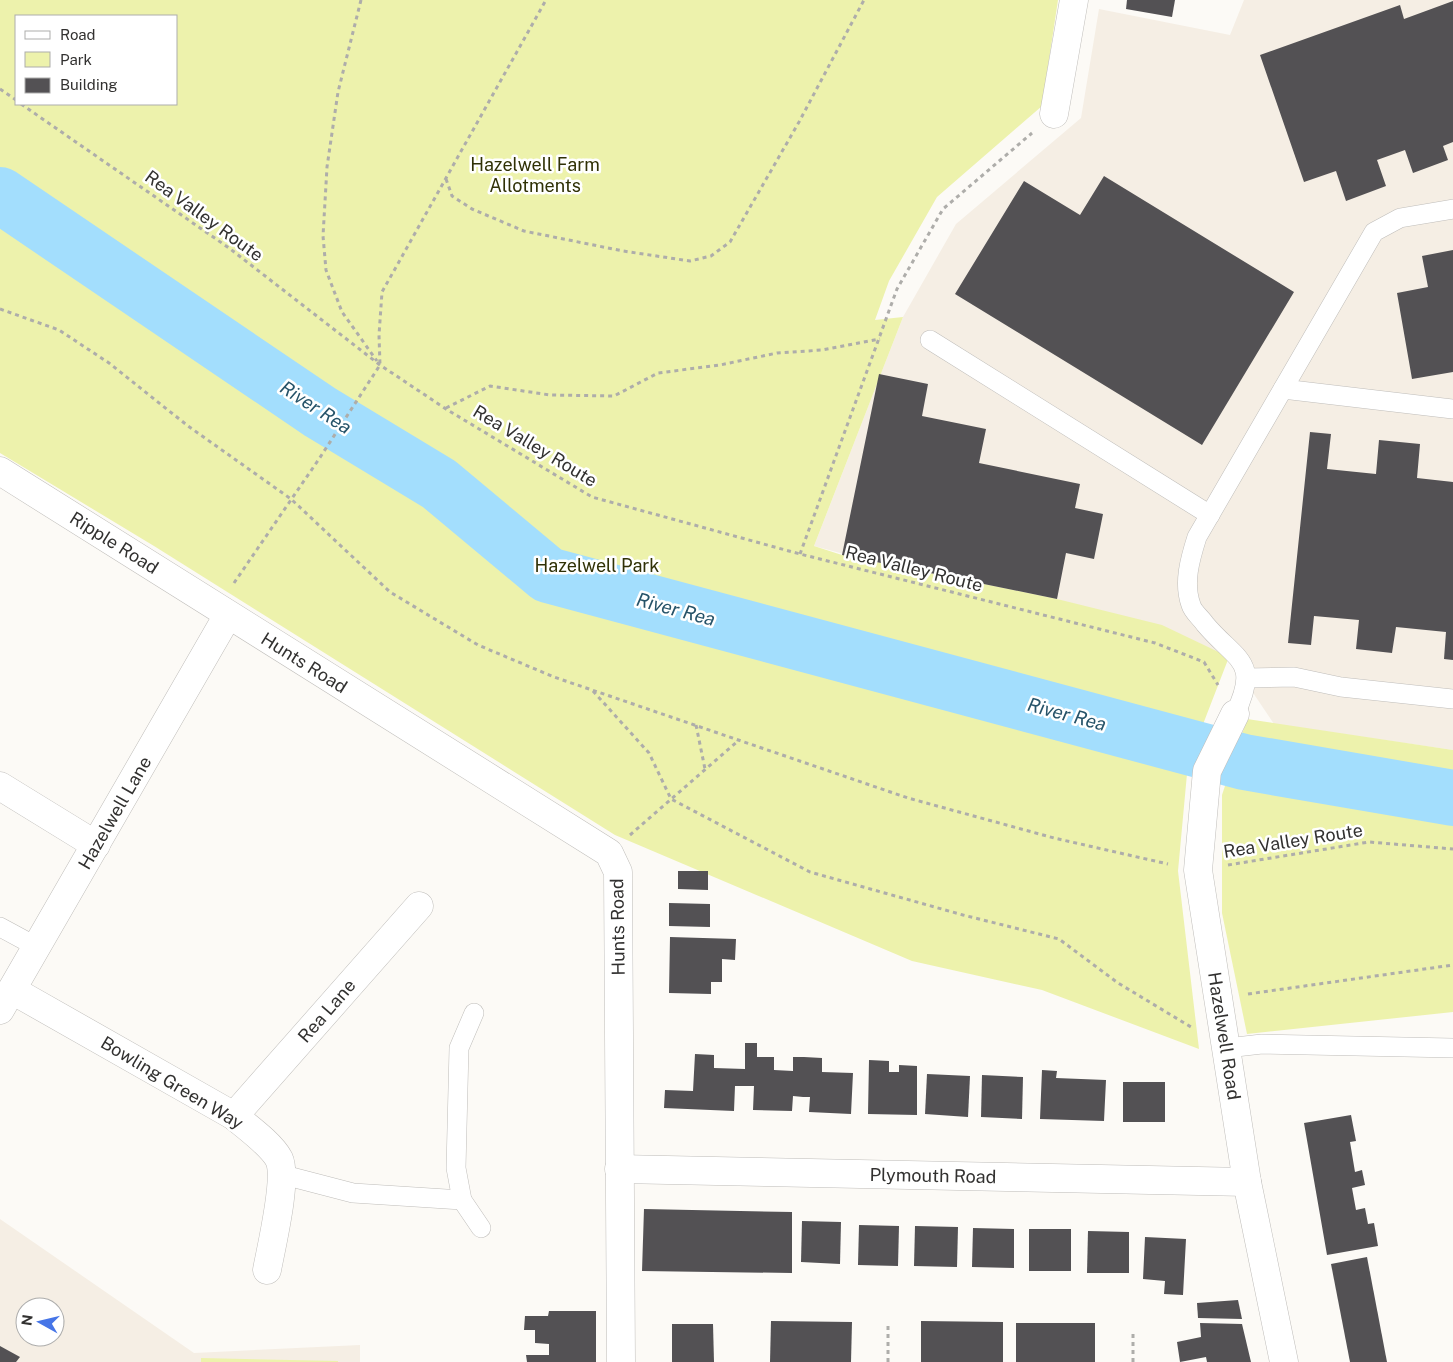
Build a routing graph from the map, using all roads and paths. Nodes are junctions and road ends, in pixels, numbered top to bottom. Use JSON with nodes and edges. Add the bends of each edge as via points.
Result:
{"nodes":[{"id":1,"x":361,"y":0,"type":"edge"},
{"id":2,"x":546,"y":0,"type":"edge"},
{"id":3,"x":864,"y":0,"type":"edge"},
{"id":4,"x":1074,"y":0,"type":"edge"},
{"id":5,"x":0,"y":89,"type":"edge"},
{"id":6,"x":15,"y":99,"type":"edge"},
{"id":7,"x":22,"y":105,"type":"edge"},
{"id":8,"x":1054,"y":114,"type":"joint"},
{"id":9,"x":446,"y":179,"type":"junction"},
{"id":10,"x":1453,"y":209,"type":"edge"},
{"id":11,"x":0,"y":309,"type":"edge"},
{"id":12,"x":880,"y":339,"type":"junction"},
{"id":13,"x":930,"y":340,"type":"dead end"},
{"id":14,"x":380,"y":365,"type":"junction"},
{"id":15,"x":1283,"y":390,"type":"junction"},
{"id":16,"x":446,"y":409,"type":"junction"},
{"id":17,"x":1453,"y":409,"type":"edge"},
{"id":18,"x":0,"y":471,"type":"edge"},
{"id":19,"x":291,"y":499,"type":"junction"},
{"id":20,"x":1210,"y":515,"type":"junction"},
{"id":21,"x":800,"y":554,"type":"junction"},
{"id":22,"x":228,"y":615,"type":"junction"},
{"id":23,"x":1248,"y":678,"type":"junction"},
{"id":24,"x":593,"y":690,"type":"junction"},
{"id":25,"x":1453,"y":699,"type":"edge"},
{"id":26,"x":1235,"y":714,"type":"junction"},
{"id":27,"x":696,"y":725,"type":"junction"},
{"id":28,"x":739,"y":740,"type":"junction"},
{"id":29,"x":705,"y":770,"type":"junction"},
{"id":30,"x":0,"y":786,"type":"edge"},
{"id":31,"x":671,"y":799,"type":"junction"},
{"id":32,"x":96,"y":844,"type":"junction"},
{"id":33,"x":1453,"y":849,"type":"edge"},
{"id":34,"x":609,"y":853,"type":"junction"},
{"id":35,"x":1198,"y":870,"type":"junction"},
{"id":36,"x":419,"y":906,"type":"dead end"},
{"id":37,"x":0,"y":927,"type":"edge"},
{"id":38,"x":37,"y":946,"type":"junction"},
{"id":39,"x":1453,"y":966,"type":"edge"},
{"id":40,"x":1219,"y":998,"type":"junction"},
{"id":41,"x":6,"y":1000,"type":"edge"},
{"id":42,"x":474,"y":1014,"type":"dead end"},
{"id":43,"x":1227,"y":1048,"type":"junction"},
{"id":44,"x":1453,"y":1048,"type":"edge"},
{"id":45,"x":234,"y":1116,"type":"junction"},
{"id":46,"x":620,"y":1169,"type":"junction"},
{"id":47,"x":280,"y":1174,"type":"junction"},
{"id":48,"x":1246,"y":1182,"type":"junction"},
{"id":49,"x":462,"y":1200,"type":"junction"},
{"id":50,"x":481,"y":1228,"type":"dead end"},
{"id":51,"x":267,"y":1270,"type":"dead end"},
{"id":52,"x":888,"y":1325,"type":"dead end"},
{"id":53,"x":1133,"y":1330,"type":"dead end"},
{"id":54,"x":621,"y":1362,"type":"edge"},
{"id":55,"x":888,"y":1362,"type":"edge"},
{"id":56,"x":1133,"y":1362,"type":"edge"},
{"id":57,"x":1284,"y":1362,"type":"edge"}],
"edges":[{"from":1,"to":14,"type":"path","via":[[338,92],[327,167],[323,236],[326,270],[342,312]]},
{"from":2,"to":9,"type":"path"},
{"from":3,"to":9,"type":"path","via":[[730,242],[711,256],[690,261],[524,231],[472,209],[452,196]]},
{"from":4,"to":8,"type":"street"},
{"from":5,"to":6,"type":"path"},
{"from":7,"to":14,"type":"path","name":"Rea Valley Route","via":[[229,248]]},
{"from":8,"to":12,"type":"path","via":[[943,209],[897,288]]},
{"from":9,"to":14,"type":"path","via":[[382,292]]},
{"from":10,"to":15,"type":"lane","via":[[1400,218],[1374,232]]},
{"from":11,"to":19,"type":"path","via":[[59,330],[109,363],[188,426]]},
{"from":12,"to":16,"type":"path","via":[[658,373],[614,396],[550,395],[490,386]]},
{"from":12,"to":21,"type":"path"},
{"from":13,"to":20,"type":"lane"},
{"from":14,"to":16,"type":"path","name":"Rea Valley Route"},
{"from":14,"to":19,"type":"path"},
{"from":15,"to":17,"type":"lane"},
{"from":15,"to":20,"type":"lane"},
{"from":16,"to":21,"type":"path","name":"Rea Valley Route","via":[[592,497]]},
{"from":18,"to":22,"type":"street","name":"Ripple Road"},
{"from":19,"to":22,"type":"path","via":[[234,581]]},
{"from":19,"to":24,"type":"path","via":[[390,592],[478,645]]},
{"from":20,"to":23,"type":"lane","via":[[1196,537],[1187,570],[1191,606],[1217,638],[1244,663]]},
{"from":21,"to":26,"type":"path","name":"Rea Valley Route","via":[[1155,643],[1204,662]]},
{"from":22,"to":32,"type":"street","name":"Hazelwell Lane"},
{"from":22,"to":34,"type":"street","name":"Hunts Road"},
{"from":23,"to":25,"type":"lane","via":[[1294,678],[1341,687]]},
{"from":23,"to":26,"type":"lane"},
{"from":24,"to":27,"type":"path"},
{"from":24,"to":31,"type":"path","via":[[649,753]]},
{"from":26,"to":35,"type":"street","name":"Hazelwell Road","via":[[1207,771]]},
{"from":27,"to":28,"type":"path"},
{"from":27,"to":29,"type":"path"},
{"from":28,"to":29,"type":"path"},
{"from":28,"to":35,"type":"path","via":[[908,798],[1054,838]]},
{"from":29,"to":31,"type":"path"},
{"from":30,"to":32,"type":"street"},
{"from":31,"to":34,"type":"path"},
{"from":31,"to":43,"type":"path","via":[[810,872],[1059,939],[1118,983]]},
{"from":32,"to":38,"type":"street","name":"Hazelwell Lane"},
{"from":33,"to":35,"type":"path","name":"Rea Valley Route","via":[[1369,842]]},
{"from":34,"to":46,"type":"street","name":"Hunts Road","via":[[618,872]]},
{"from":35,"to":40,"type":"street","name":"Hazelwell Road"},
{"from":36,"to":45,"type":"street","name":"Rea Lane"},
{"from":37,"to":38,"type":"lane"},
{"from":38,"to":41,"type":"street","name":"Hazelwell Lane"},
{"from":39,"to":40,"type":"path"},
{"from":40,"to":43,"type":"street","name":"Hazelwell Road"},
{"from":41,"to":45,"type":"street","name":"Bowling Green Way"},
{"from":42,"to":49,"type":"lane","via":[[459,1048],[456,1168]]},
{"from":43,"to":44,"type":"lane","via":[[1262,1044]]},
{"from":43,"to":48,"type":"street","name":"Hazelwell Road"},
{"from":45,"to":47,"type":"street","name":"Bowling Green Way","via":[[279,1160]]},
{"from":46,"to":48,"type":"street","name":"Plymouth Road"},
{"from":46,"to":54,"type":"street","name":"Hunts Road"},
{"from":47,"to":49,"type":"lane","via":[[353,1193]]},
{"from":47,"to":51,"type":"street","name":"Bowling Green Way","via":[[281,1187]]},
{"from":48,"to":57,"type":"street","name":"Hazelwell Road"},
{"from":49,"to":50,"type":"lane"},
{"from":52,"to":55,"type":"path"},
{"from":53,"to":56,"type":"path"}]}
